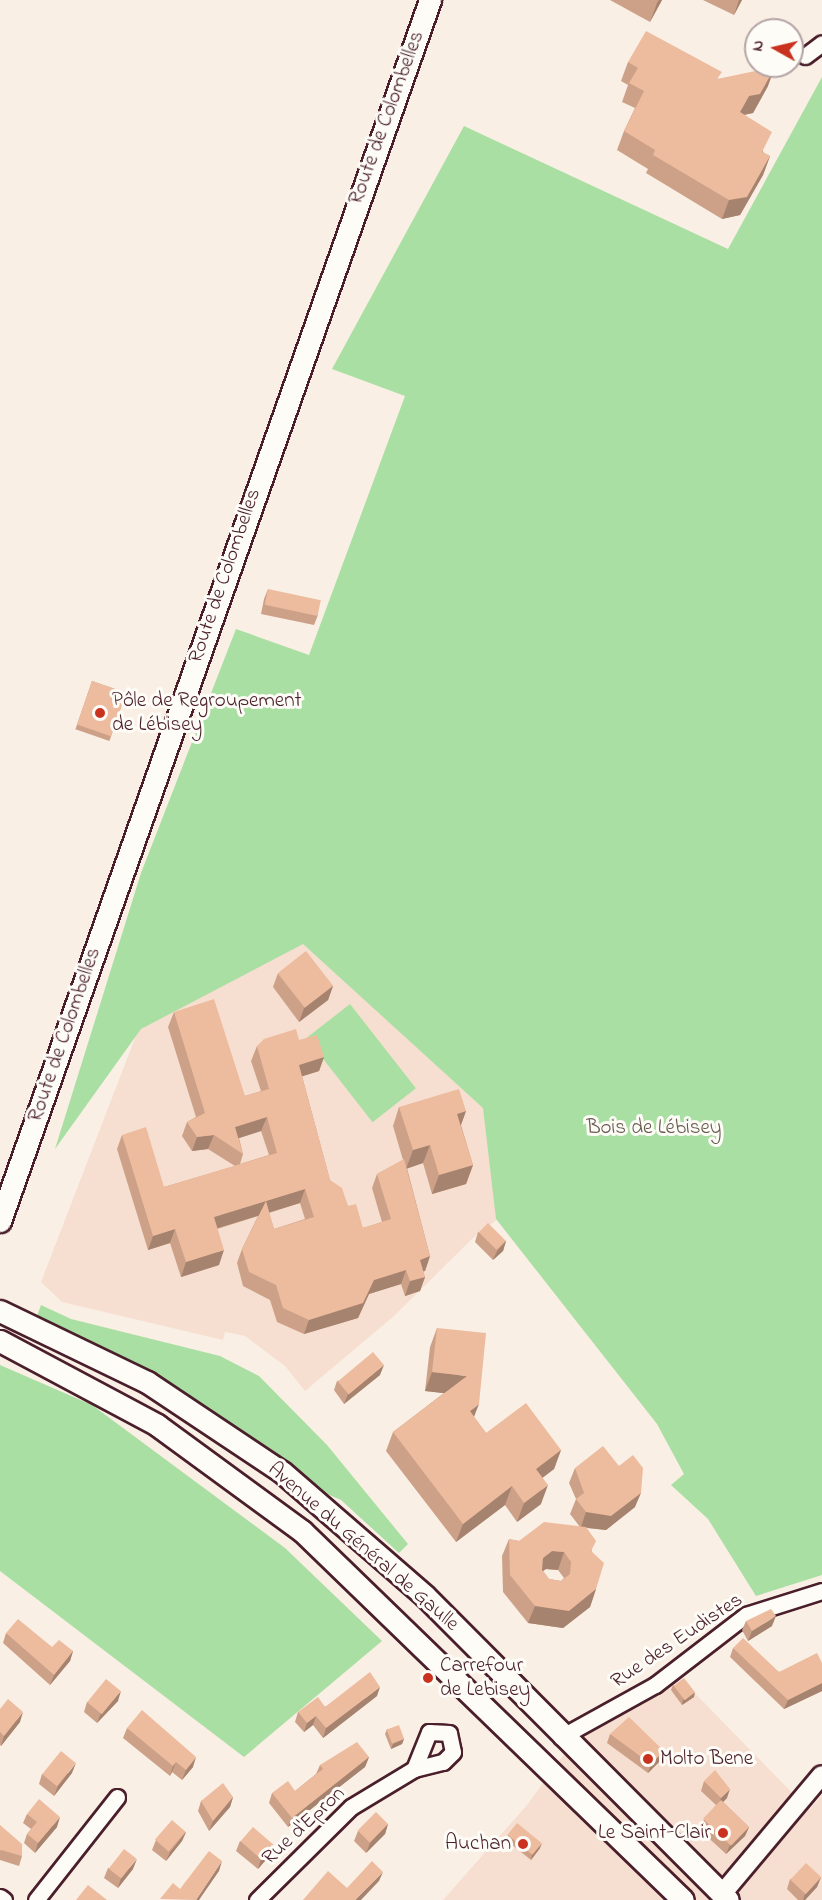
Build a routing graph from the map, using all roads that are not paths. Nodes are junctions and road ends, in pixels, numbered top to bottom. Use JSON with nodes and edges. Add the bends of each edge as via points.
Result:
{"nodes":[{"id":1,"x":430,"y":0,"type":"edge"},
{"id":2,"x":822,"y":43,"type":"edge"},
{"id":3,"x":805,"y":56,"type":"dead end"},
{"id":4,"x":0,"y":1221,"type":"edge"},
{"id":5,"x":0,"y":1311,"type":"edge"},
{"id":6,"x":0,"y":1341,"type":"edge"},
{"id":7,"x":822,"y":1591,"type":"edge"},
{"id":8,"x":561,"y":1737,"type":"junction"},
{"id":9,"x":414,"y":1769,"type":"dead end"},
{"id":10,"x":822,"y":1775,"type":"edge"},
{"id":11,"x":117,"y":1797,"type":"dead end"},
{"id":12,"x":0,"y":1897,"type":"edge"},
{"id":13,"x":723,"y":1898,"type":"edge"},
{"id":14,"x":4,"y":1900,"type":"edge"},
{"id":15,"x":36,"y":1900,"type":"edge"},
{"id":16,"x":257,"y":1900,"type":"edge"},
{"id":17,"x":682,"y":1900,"type":"edge"}],
"edges":[{"from":1,"to":4,"type":"main road","name":"Route de Colombelles"},
{"from":2,"to":3,"type":"street"},
{"from":5,"to":8,"type":"main road","name":"Avenue du Général de Gaulle","via":[[147,1382],[282,1472],[425,1596]]},
{"from":6,"to":17,"type":"main road","name":"Avenue du Général de Gaulle","via":[[157,1425],[302,1531]]},
{"from":7,"to":8,"type":"street","name":"Rue des Eudistes","via":[[746,1615],[678,1668]]},
{"from":8,"to":13,"type":"main road","name":"Avenue du Général de Gaulle"},
{"from":9,"to":16,"type":"street","name":"Rue d'Epron","via":[[344,1813]]},
{"from":10,"to":13,"type":"street"},
{"from":11,"to":15,"type":"street"},
{"from":12,"to":14,"type":"street"}]}
